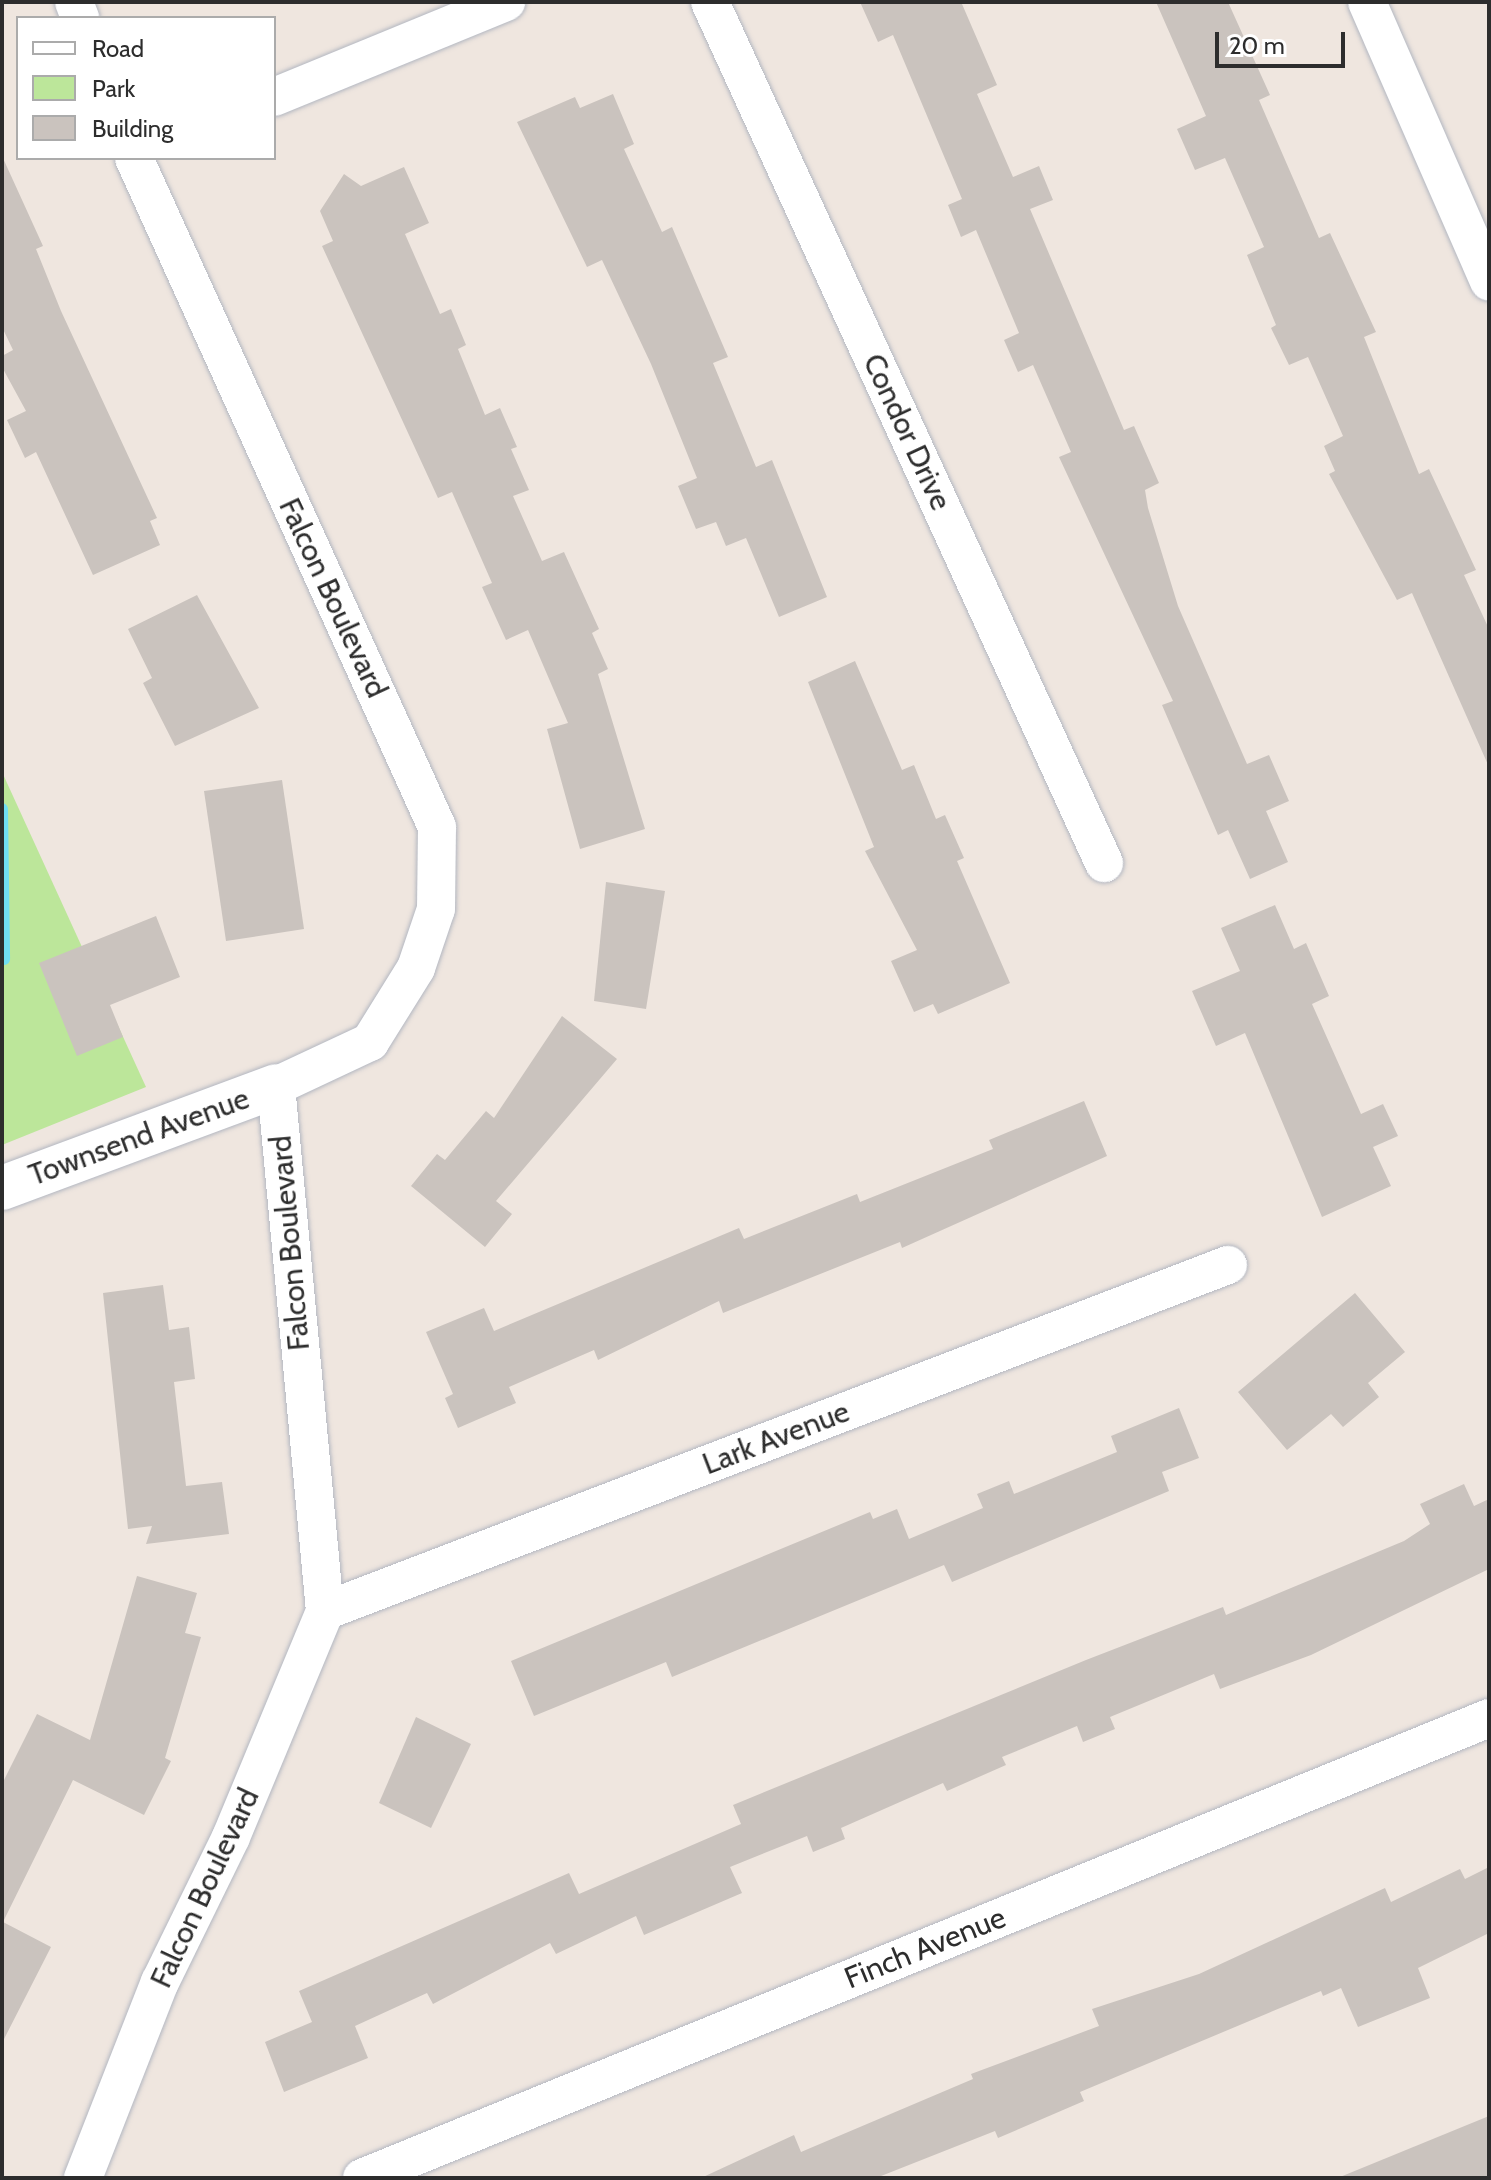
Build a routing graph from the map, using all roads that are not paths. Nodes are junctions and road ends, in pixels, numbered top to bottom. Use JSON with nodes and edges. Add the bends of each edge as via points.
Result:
{"nodes":[{"id":1,"x":506,"y":2,"type":"edge"},
{"id":2,"x":710,"y":2,"type":"edge"},
{"id":3,"x":1367,"y":2,"type":"edge"},
{"id":4,"x":276,"y":96,"type":"edge"},
{"id":5,"x":135,"y":160,"type":"edge"},
{"id":6,"x":1489,"y":281,"type":"edge"},
{"id":7,"x":1104,"y":863,"type":"dead end"},
{"id":8,"x":276,"y":1086,"type":"junction"},
{"id":9,"x":2,"y":1188,"type":"edge"},
{"id":10,"x":1228,"y":1265,"type":"dead end"},
{"id":11,"x":325,"y":1611,"type":"junction"},
{"id":12,"x":1489,"y":1718,"type":"edge"},
{"id":13,"x":83,"y":2178,"type":"edge"},
{"id":14,"x":362,"y":2178,"type":"edge"}],
"edges":[{"from":1,"to":4,"type":"street"},
{"from":2,"to":7,"type":"street","name":"Condor Drive"},
{"from":3,"to":6,"type":"street"},
{"from":5,"to":8,"type":"street","name":"Falcon Boulevard","via":[[437,827],[436,909],[416,968],[370,1042]]},
{"from":8,"to":9,"type":"street","name":"Townsend Avenue"},
{"from":8,"to":11,"type":"street","name":"Falcon Boulevard"},
{"from":10,"to":11,"type":"street","name":"Lark Avenue"},
{"from":11,"to":13,"type":"street","name":"Falcon Boulevard","via":[[231,1837],[160,1982]]},
{"from":12,"to":14,"type":"street","name":"Finch Avenue"}]}
